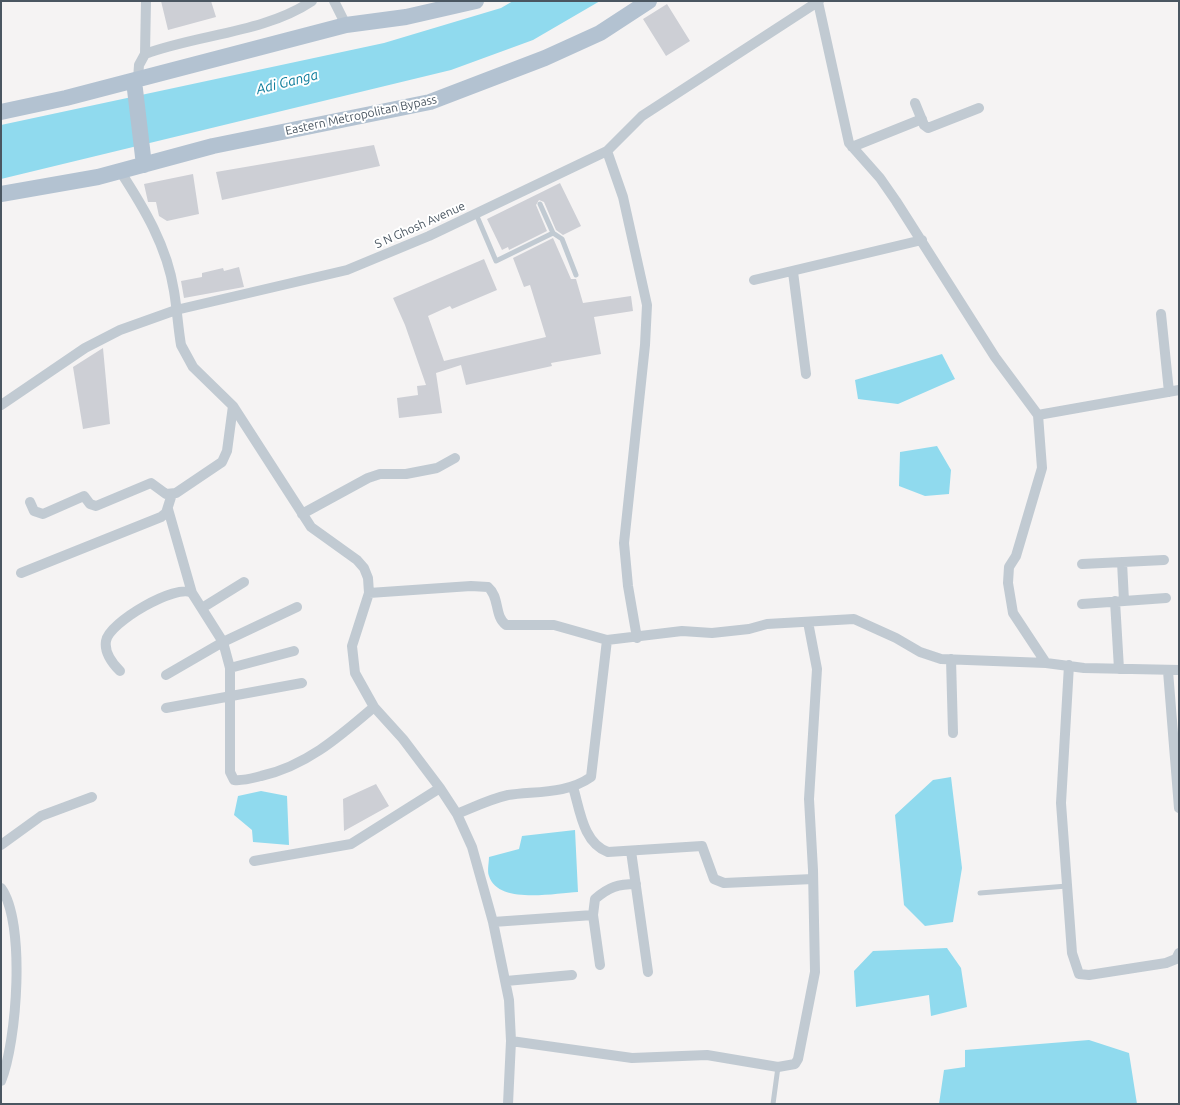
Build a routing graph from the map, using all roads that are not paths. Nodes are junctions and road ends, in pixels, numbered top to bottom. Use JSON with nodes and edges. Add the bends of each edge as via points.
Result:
{"nodes":[{"id":1,"x":146,"y":1,"type":"edge"},
{"id":2,"x":312,"y":1,"type":"edge"},
{"id":3,"x":334,"y":1,"type":"edge"},
{"id":4,"x":476,"y":1,"type":"edge"},
{"id":5,"x":650,"y":1,"type":"edge"},
{"id":6,"x":818,"y":2,"type":"edge"},
{"id":7,"x":346,"y":25,"type":"junction"},
{"id":8,"x":145,"y":54,"type":"junction"},
{"id":9,"x":136,"y":80,"type":"junction"},
{"id":10,"x":915,"y":103,"type":"dead end"},
{"id":11,"x":979,"y":108,"type":"dead end"},
{"id":12,"x":1,"y":112,"type":"edge"},
{"id":13,"x":922,"y":119,"type":"junction"},
{"id":14,"x":852,"y":147,"type":"junction"},
{"id":15,"x":607,"y":151,"type":"junction"},
{"id":16,"x":144,"y":165,"type":"junction"},
{"id":17,"x":120,"y":171,"type":"junction"},
{"id":18,"x":1,"y":194,"type":"edge"},
{"id":19,"x":540,"y":204,"type":"dead end"},
{"id":20,"x":476,"y":214,"type":"junction"},
{"id":21,"x":553,"y":233,"type":"junction"},
{"id":22,"x":922,"y":240,"type":"junction"},
{"id":23,"x":793,"y":272,"type":"junction"},
{"id":24,"x":576,"y":274,"type":"dead end"},
{"id":25,"x":754,"y":280,"type":"dead end"},
{"id":26,"x":176,"y":310,"type":"junction"},
{"id":27,"x":1161,"y":314,"type":"dead end"},
{"id":28,"x":806,"y":374,"type":"dead end"},
{"id":29,"x":1174,"y":391,"type":"edge"},
{"id":30,"x":1,"y":405,"type":"edge"},
{"id":31,"x":233,"y":406,"type":"junction"},
{"id":32,"x":1038,"y":415,"type":"junction"},
{"id":33,"x":455,"y":458,"type":"dead end"},
{"id":34,"x":172,"y":494,"type":"junction"},
{"id":35,"x":30,"y":502,"type":"dead end"},
{"id":36,"x":168,"y":509,"type":"junction"},
{"id":37,"x":302,"y":514,"type":"junction"},
{"id":38,"x":1164,"y":560,"type":"dead end"},
{"id":39,"x":1122,"y":562,"type":"junction"},
{"id":40,"x":1082,"y":564,"type":"dead end"},
{"id":41,"x":20,"y":573,"type":"dead end"},
{"id":42,"x":244,"y":582,"type":"dead end"},
{"id":43,"x":369,"y":593,"type":"junction"},
{"id":44,"x":192,"y":594,"type":"junction"},
{"id":45,"x":1166,"y":598,"type":"dead end"},
{"id":46,"x":1120,"y":601,"type":"junction"},
{"id":47,"x":1082,"y":604,"type":"dead end"},
{"id":48,"x":297,"y":607,"type":"dead end"},
{"id":49,"x":202,"y":608,"type":"junction"},
{"id":50,"x":808,"y":622,"type":"junction"},
{"id":51,"x":637,"y":638,"type":"junction"},
{"id":52,"x":607,"y":640,"type":"junction"},
{"id":53,"x":223,"y":642,"type":"junction"},
{"id":54,"x":294,"y":651,"type":"dead end"},
{"id":55,"x":951,"y":659,"type":"junction"},
{"id":56,"x":1046,"y":663,"type":"junction"},
{"id":57,"x":1069,"y":665,"type":"junction"},
{"id":58,"x":230,"y":668,"type":"junction"},
{"id":59,"x":1119,"y":669,"type":"junction"},
{"id":60,"x":1179,"y":670,"type":"edge"},
{"id":61,"x":120,"y":671,"type":"dead end"},
{"id":62,"x":1168,"y":671,"type":"junction"},
{"id":63,"x":166,"y":675,"type":"dead end"},
{"id":64,"x":302,"y":683,"type":"dead end"},
{"id":65,"x":230,"y":695,"type":"junction"},
{"id":66,"x":166,"y":708,"type":"dead end"},
{"id":67,"x":374,"y":708,"type":"junction"},
{"id":68,"x":953,"y":733,"type":"dead end"},
{"id":69,"x":573,"y":787,"type":"junction"},
{"id":70,"x":440,"y":788,"type":"junction"},
{"id":71,"x":92,"y":797,"type":"dead end"},
{"id":72,"x":1179,"y":806,"type":"edge"},
{"id":73,"x":457,"y":814,"type":"junction"},
{"id":74,"x":1,"y":845,"type":"edge"},
{"id":75,"x":631,"y":851,"type":"junction"},
{"id":76,"x":254,"y":861,"type":"dead end"},
{"id":77,"x":813,"y":879,"type":"junction"},
{"id":78,"x":636,"y":884,"type":"junction"},
{"id":79,"x":1067,"y":886,"type":"junction"},
{"id":80,"x":1,"y":888,"type":"edge"},
{"id":81,"x":980,"y":893,"type":"dead end"},
{"id":82,"x":593,"y":915,"type":"junction"},
{"id":83,"x":493,"y":922,"type":"junction"},
{"id":84,"x":1179,"y":953,"type":"edge"},
{"id":85,"x":600,"y":965,"type":"dead end"},
{"id":86,"x":648,"y":972,"type":"dead end"},
{"id":87,"x":572,"y":975,"type":"dead end"},
{"id":88,"x":506,"y":981,"type":"junction"},
{"id":89,"x":511,"y":1041,"type":"junction"},
{"id":90,"x":778,"y":1067,"type":"junction"},
{"id":91,"x":1,"y":1082,"type":"edge"},
{"id":92,"x":508,"y":1104,"type":"edge"},
{"id":93,"x":773,"y":1104,"type":"edge"}],
"edges":[{"from":1,"to":8,"type":"street"},
{"from":2,"to":8,"type":"street","via":[[298,10],[242,29]]},
{"from":3,"to":7,"type":"street"},
{"from":4,"to":7,"type":"main road","via":[[406,17]]},
{"from":5,"to":16,"type":"main road","name":"Eastern Metropolitan Bypass","via":[[600,33],[430,102],[213,146]]},
{"from":6,"to":14,"type":"street","via":[[840,110],[848,143]]},
{"from":6,"to":15,"type":"street","name":"S N Ghosh Avenue","via":[[642,116]]},
{"from":7,"to":9,"type":"main road"},
{"from":8,"to":9,"type":"street"},
{"from":9,"to":12,"type":"main road"},
{"from":9,"to":16,"type":"main road"},
{"from":10,"to":13,"type":"street"},
{"from":11,"to":13,"type":"street","via":[[930,128],[926,128]]},
{"from":13,"to":14,"type":"street"},
{"from":14,"to":22,"type":"street","via":[[880,178]]},
{"from":15,"to":20,"type":"street","name":"S N Ghosh Avenue"},
{"from":15,"to":51,"type":"street","via":[[623,198],[647,305],[624,543]]},
{"from":16,"to":17,"type":"main road","name":"Eastern Metropolitan Bypass"},
{"from":17,"to":18,"type":"main road","name":"Eastern Metropolitan Bypass"},
{"from":17,"to":26,"type":"street","via":[[159,240],[171,277]]},
{"from":19,"to":21,"type":"lane"},
{"from":20,"to":21,"type":"lane","via":[[496,260]]},
{"from":20,"to":26,"type":"street","name":"S N Ghosh Avenue","via":[[348,270]]},
{"from":21,"to":24,"type":"lane","via":[[562,238]]},
{"from":22,"to":23,"type":"street"},
{"from":22,"to":32,"type":"street","via":[[995,357]]},
{"from":23,"to":25,"type":"street"},
{"from":23,"to":28,"type":"street"},
{"from":26,"to":30,"type":"street","name":"S N Ghosh Avenue","via":[[101,339]]},
{"from":26,"to":31,"type":"street","via":[[184,353],[199,374]]},
{"from":27,"to":29,"type":"street"},
{"from":29,"to":32,"type":"street"},
{"from":31,"to":34,"type":"street","via":[[224,458],[218,466]]},
{"from":31,"to":37,"type":"street"},
{"from":32,"to":56,"type":"street","via":[[1042,468],[1016,556],[1009,567],[1008,583],[1013,613]]},
{"from":33,"to":37,"type":"street","via":[[437,468],[368,478]]},
{"from":34,"to":35,"type":"street","via":[[166,494],[151,483],[96,506],[84,496],[43,514],[34,511]]},
{"from":34,"to":36,"type":"street"},
{"from":36,"to":41,"type":"street","via":[[162,517]]},
{"from":36,"to":44,"type":"street"},
{"from":37,"to":43,"type":"street","via":[[317,532],[364,568]]},
{"from":38,"to":39,"type":"street"},
{"from":39,"to":40,"type":"street"},
{"from":39,"to":46,"type":"street"},
{"from":42,"to":49,"type":"street"},
{"from":43,"to":52,"type":"street","via":[[488,587],[495,596],[501,621],[506,625],[554,625]]},
{"from":43,"to":67,"type":"street","via":[[354,638],[352,656],[355,673]]},
{"from":44,"to":49,"type":"street"},
{"from":44,"to":61,"type":"street","via":[[182,591],[173,594],[116,624],[106,640],[106,651]]},
{"from":45,"to":46,"type":"street"},
{"from":46,"to":47,"type":"street"},
{"from":46,"to":59,"type":"street"},
{"from":48,"to":53,"type":"street"},
{"from":49,"to":53,"type":"street"},
{"from":50,"to":51,"type":"street","via":[[768,624],[712,633],[682,631]]},
{"from":50,"to":55,"type":"street","via":[[854,620],[920,652]]},
{"from":50,"to":77,"type":"street","via":[[817,669],[809,799]]},
{"from":51,"to":52,"type":"street"},
{"from":52,"to":69,"type":"street","via":[[591,777]]},
{"from":53,"to":58,"type":"street"},
{"from":53,"to":63,"type":"street"},
{"from":54,"to":58,"type":"street"},
{"from":55,"to":56,"type":"street"},
{"from":55,"to":68,"type":"street"},
{"from":56,"to":57,"type":"street"},
{"from":57,"to":59,"type":"street"},
{"from":57,"to":79,"type":"street","via":[[1061,803]]},
{"from":58,"to":65,"type":"street"},
{"from":59,"to":62,"type":"street"},
{"from":60,"to":62,"type":"street"},
{"from":62,"to":72,"type":"street"},
{"from":64,"to":65,"type":"street"},
{"from":65,"to":66,"type":"street"},
{"from":65,"to":67,"type":"street","via":[[230,774],[237,781],[296,765]]},
{"from":67,"to":70,"type":"street","via":[[403,738]]},
{"from":69,"to":73,"type":"street","via":[[507,796]]},
{"from":69,"to":75,"type":"street","via":[[587,834],[599,849]]},
{"from":70,"to":73,"type":"street"},
{"from":70,"to":76,"type":"street","via":[[351,844]]},
{"from":71,"to":74,"type":"street","via":[[41,816]]},
{"from":73,"to":83,"type":"street","via":[[472,847]]},
{"from":75,"to":77,"type":"street","via":[[702,846],[714,879],[724,883]]},
{"from":75,"to":78,"type":"street"},
{"from":77,"to":90,"type":"street","via":[[814,972],[798,1059],[789,1067]]},
{"from":78,"to":82,"type":"street","via":[[618,884],[604,892],[595,899]]},
{"from":78,"to":86,"type":"street"},
{"from":79,"to":81,"type":"lane"},
{"from":79,"to":84,"type":"street","via":[[1072,953],[1079,974],[1166,963],[1176,959]]},
{"from":80,"to":91,"type":"street","via":[[12,910],[15,926],[14,1017],[9,1059]]},
{"from":82,"to":83,"type":"street"},
{"from":82,"to":85,"type":"street"},
{"from":83,"to":88,"type":"street"},
{"from":87,"to":88,"type":"street"},
{"from":88,"to":89,"type":"street"},
{"from":89,"to":90,"type":"street","via":[[632,1058],[707,1055]]},
{"from":89,"to":92,"type":"street"},
{"from":90,"to":93,"type":"lane"}]}
